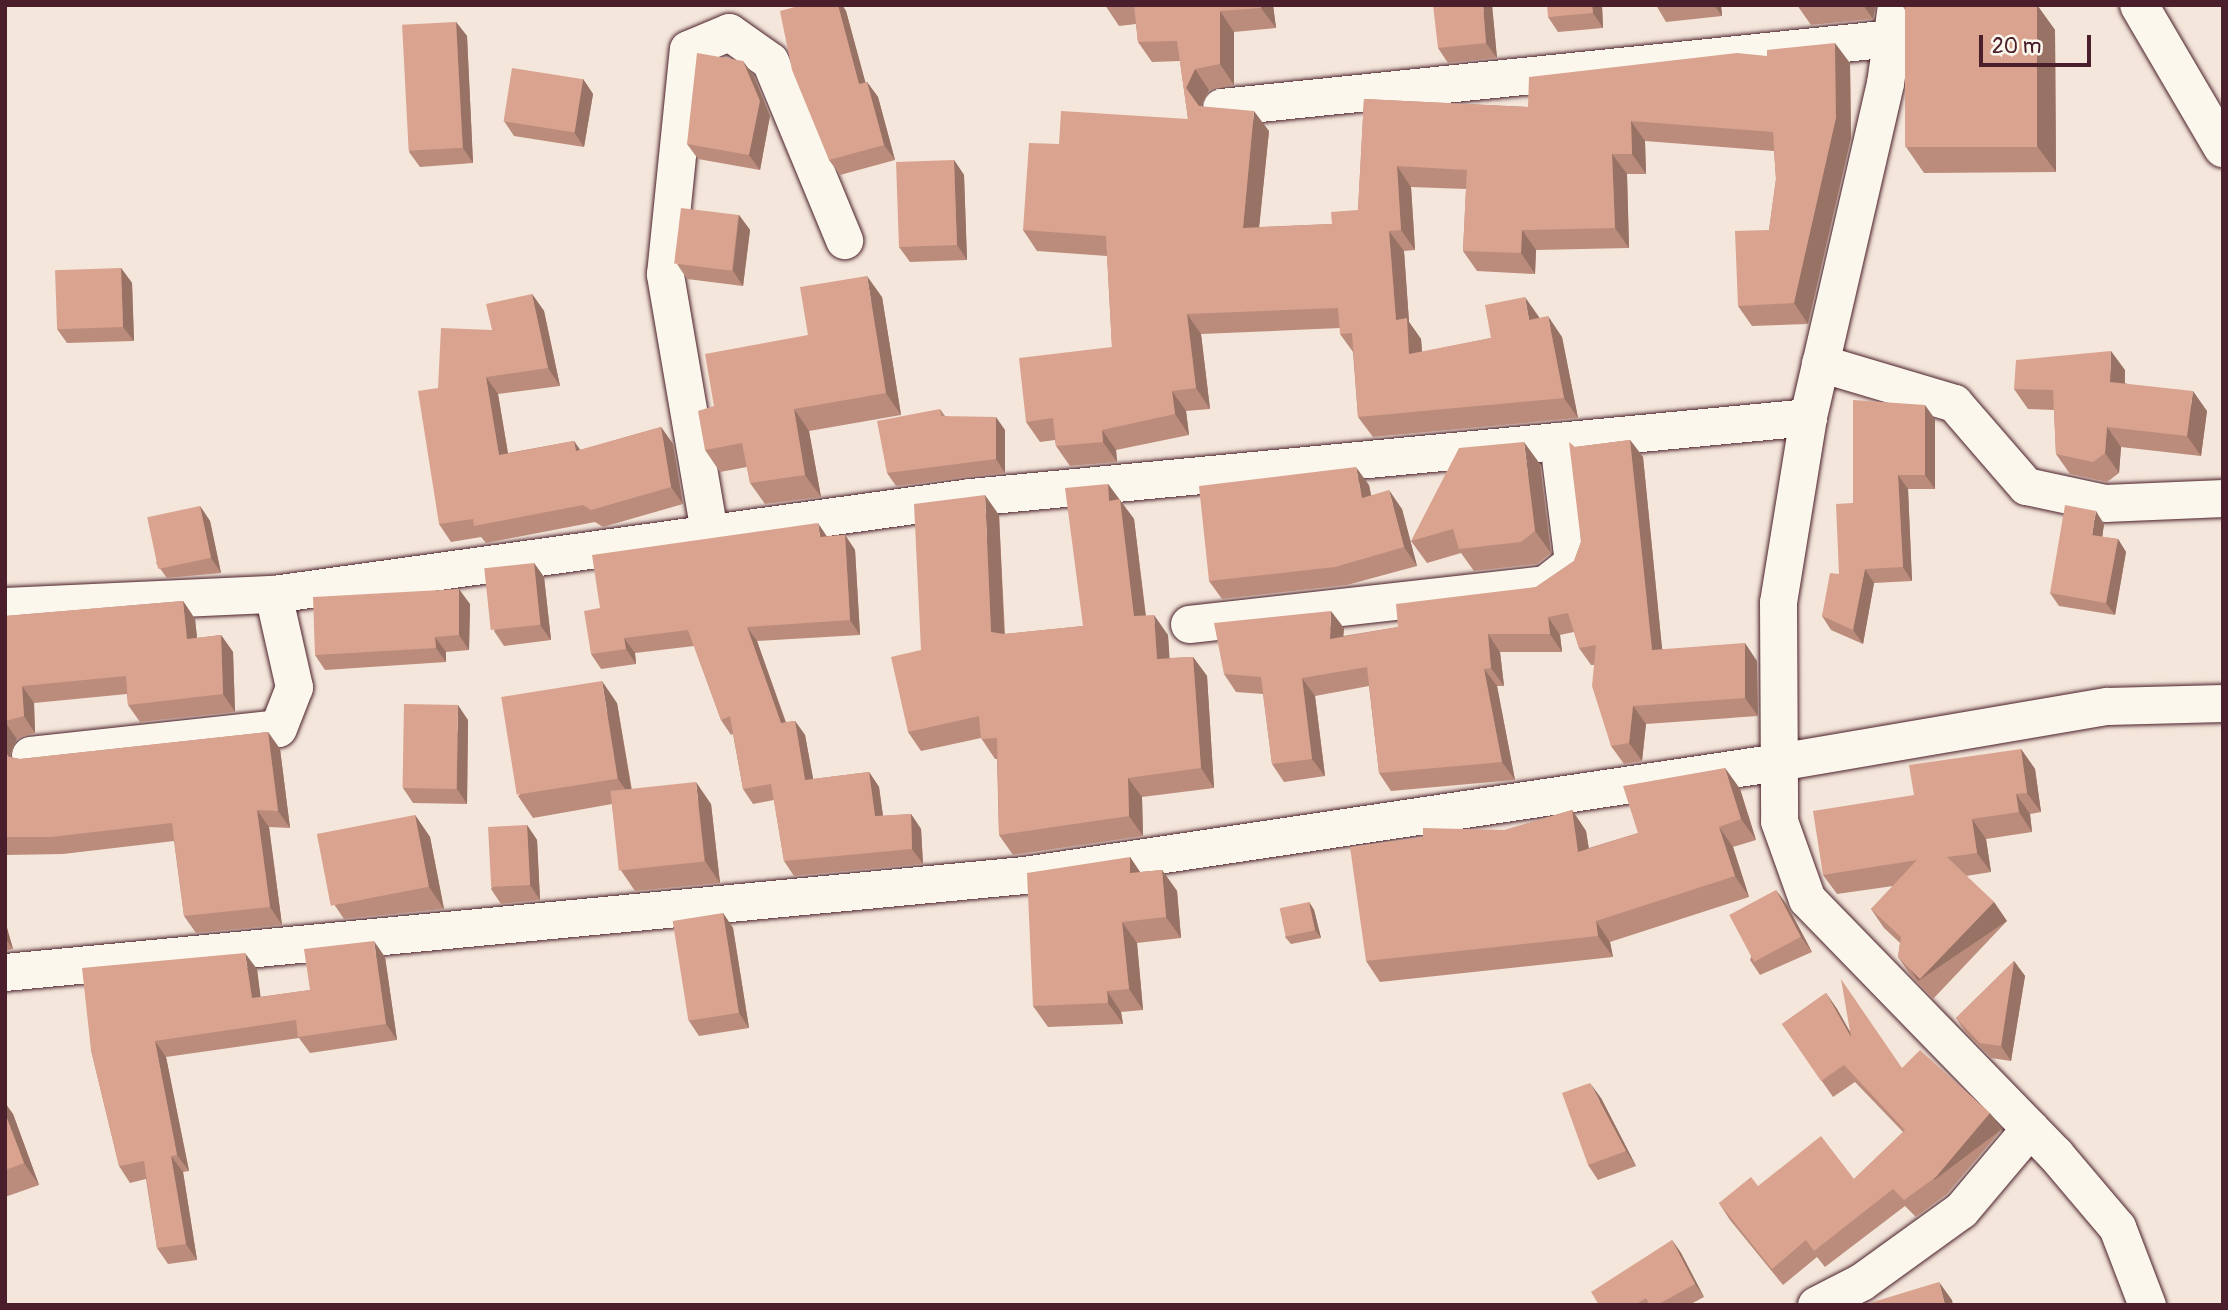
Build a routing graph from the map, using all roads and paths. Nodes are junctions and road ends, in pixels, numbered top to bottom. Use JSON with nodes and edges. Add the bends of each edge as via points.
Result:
{"nodes":[{"id":1,"x":2140,"y":5,"type":"edge"},
{"id":2,"x":1894,"y":22,"type":"edge"},
{"id":3,"x":1221,"y":107,"type":"edge"},
{"id":4,"x":2223,"y":148,"type":"edge"},
{"id":5,"x":844,"y":240,"type":"dead end"},
{"id":6,"x":1820,"y":363,"type":"junction"},
{"id":7,"x":1808,"y":416,"type":"junction"},
{"id":8,"x":1558,"y":440,"type":"junction"},
{"id":9,"x":2223,"y":498,"type":"edge"},
{"id":10,"x":709,"y":532,"type":"junction"},
{"id":11,"x":273,"y":594,"type":"junction"},
{"id":12,"x":5,"y":607,"type":"edge"},
{"id":13,"x":1189,"y":624,"type":"dead end"},
{"id":14,"x":2223,"y":703,"type":"edge"},
{"id":15,"x":30,"y":755,"type":"edge"},
{"id":16,"x":1778,"y":762,"type":"junction"},
{"id":17,"x":5,"y":972,"type":"edge"},
{"id":18,"x":2030,"y":1129,"type":"junction"},
{"id":19,"x":1816,"y":1305,"type":"edge"},
{"id":20,"x":2147,"y":1305,"type":"edge"}],
"edges":[{"from":1,"to":4,"type":"main road"},
{"from":2,"to":3,"type":"street"},
{"from":2,"to":6,"type":"street"},
{"from":5,"to":10,"type":"street","via":[[770,61],[729,32],[688,49],[665,274]]},
{"from":6,"to":7,"type":"street"},
{"from":6,"to":9,"type":"street","via":[[1954,403],[2026,486],[2105,503]]},
{"from":7,"to":8,"type":"street"},
{"from":7,"to":16,"type":"street","via":[[1778,603]]},
{"from":8,"to":10,"type":"street","via":[[970,497]]},
{"from":8,"to":13,"type":"street","via":[[1573,562],[1545,584]]},
{"from":10,"to":11,"type":"street"},
{"from":11,"to":12,"type":"street"},
{"from":11,"to":15,"type":"street","via":[[294,687],[278,728]]},
{"from":14,"to":16,"type":"street","via":[[2107,706]]},
{"from":16,"to":17,"type":"street","via":[[1024,875]]},
{"from":16,"to":18,"type":"street","via":[[1779,821],[1807,899]]},
{"from":18,"to":19,"type":"street","via":[[1961,1210],[1861,1282]]},
{"from":18,"to":20,"type":"street","via":[[2117,1227]]}]}
